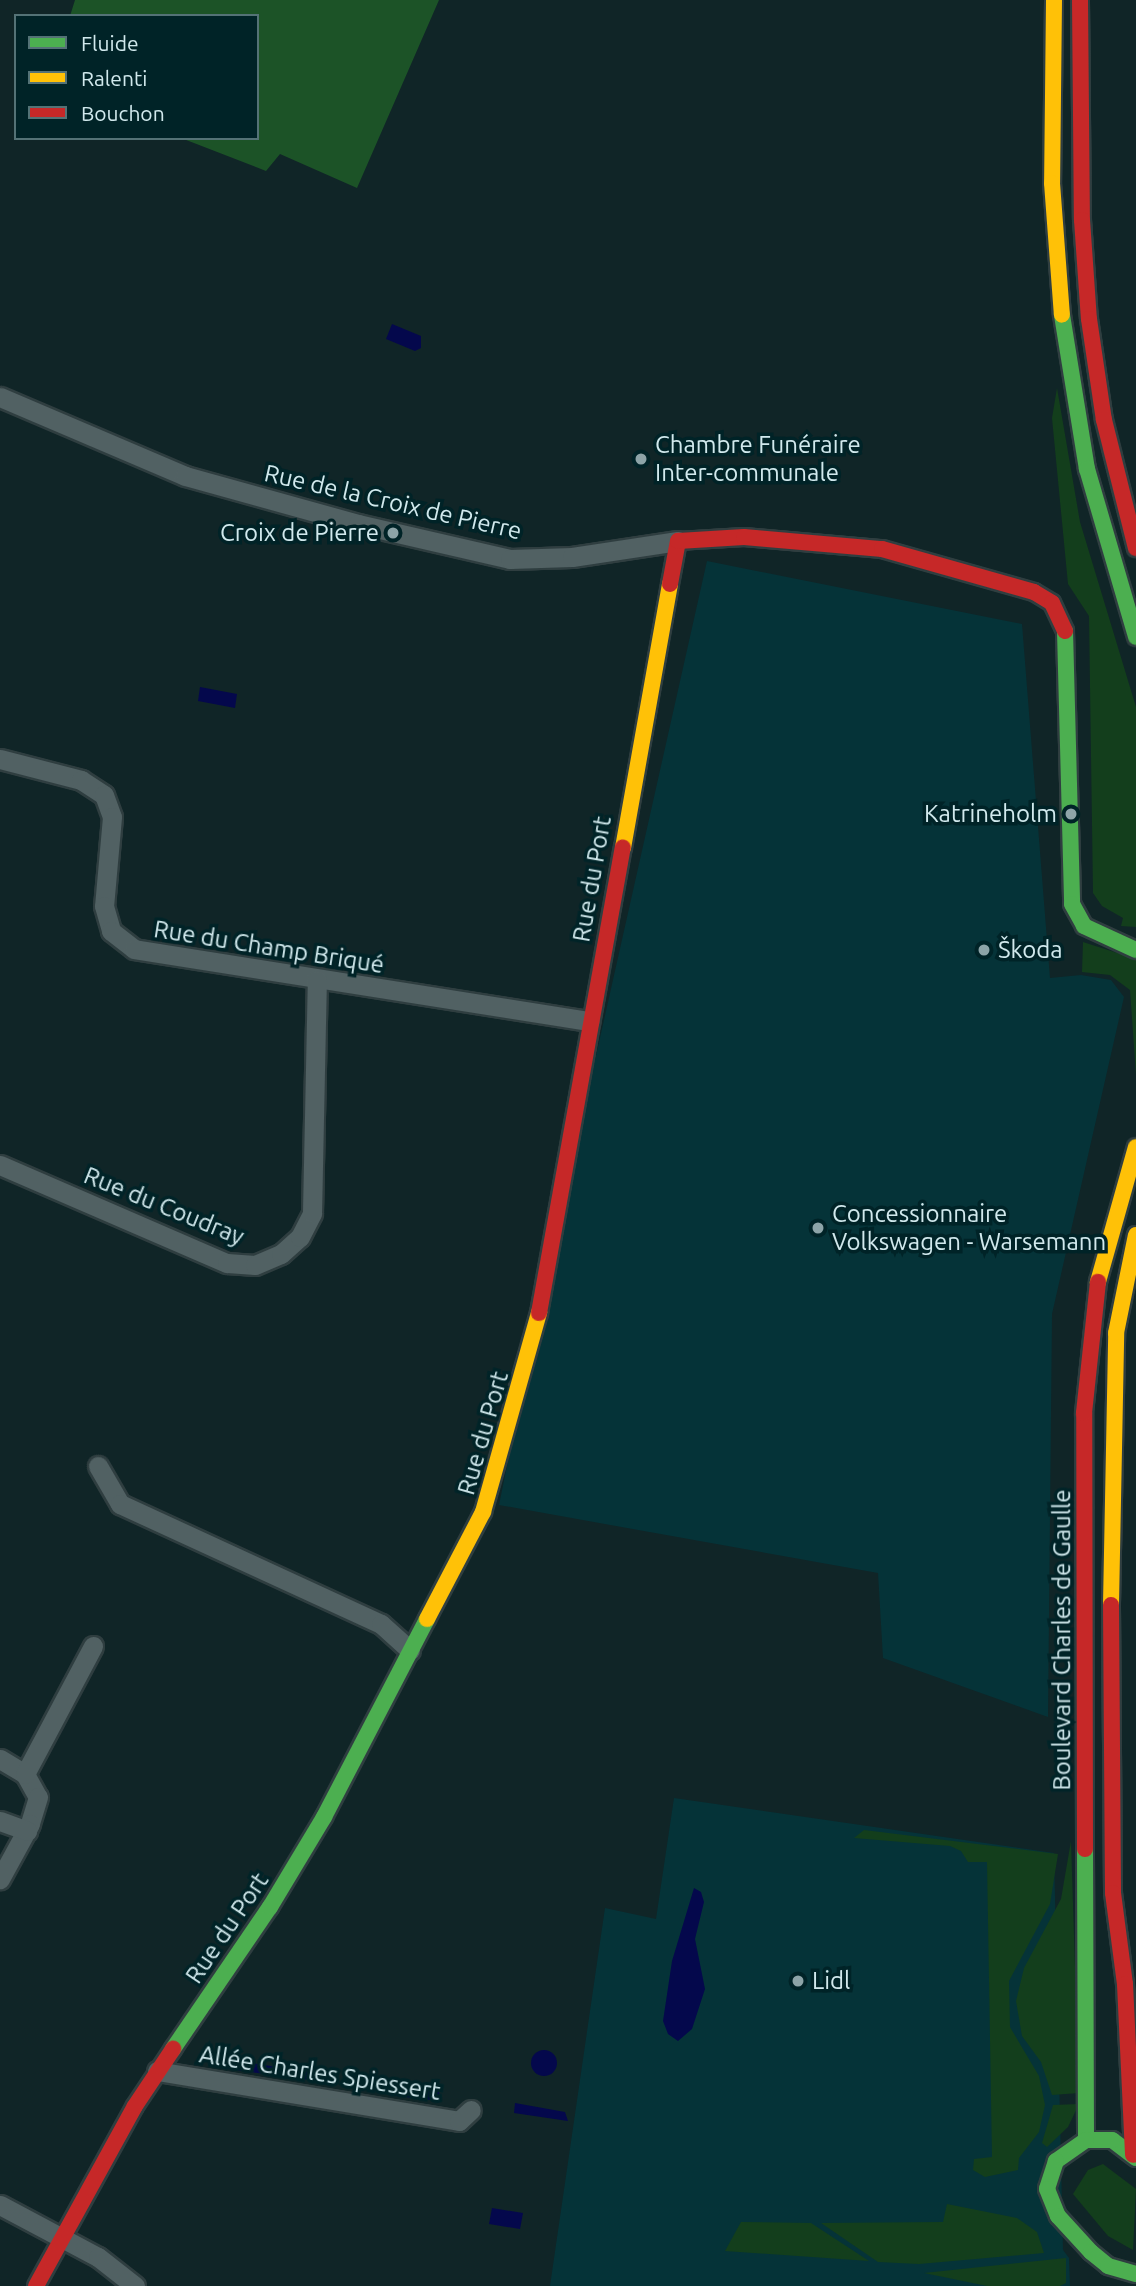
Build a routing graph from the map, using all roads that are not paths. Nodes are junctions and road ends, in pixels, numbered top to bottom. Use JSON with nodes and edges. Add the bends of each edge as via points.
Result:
{"nodes":[{"id":1,"x":1054,"y":0,"type":"edge"},
{"id":2,"x":1080,"y":0,"type":"edge"},
{"id":3,"x":0,"y":397,"type":"edge"},
{"id":4,"x":677,"y":541,"type":"junction"},
{"id":5,"x":1136,"y":548,"type":"edge"},
{"id":6,"x":1136,"y":637,"type":"edge"},
{"id":7,"x":0,"y":759,"type":"edge"},
{"id":8,"x":1113,"y":937,"type":"junction"},
{"id":9,"x":1136,"y":937,"type":"edge"},
{"id":10,"x":1136,"y":950,"type":"edge"},
{"id":11,"x":317,"y":980,"type":"junction"},
{"id":12,"x":589,"y":1021,"type":"junction"},
{"id":13,"x":1136,"y":1147,"type":"edge"},
{"id":14,"x":0,"y":1165,"type":"edge"},
{"id":15,"x":1136,"y":1235,"type":"edge"},
{"id":16,"x":98,"y":1466,"type":"dead end"},
{"id":17,"x":93,"y":1646,"type":"dead end"},
{"id":18,"x":411,"y":1650,"type":"junction"},
{"id":19,"x":3,"y":1764,"type":"edge"},
{"id":20,"x":25,"y":1774,"type":"junction"},
{"id":21,"x":0,"y":1821,"type":"edge"},
{"id":22,"x":27,"y":1831,"type":"junction"},
{"id":23,"x":0,"y":1879,"type":"edge"},
{"id":24,"x":157,"y":2071,"type":"junction"},
{"id":25,"x":471,"y":2110,"type":"dead end"},
{"id":26,"x":1086,"y":2140,"type":"junction"},
{"id":27,"x":1134,"y":2157,"type":"edge"},
{"id":28,"x":0,"y":2205,"type":"edge"},
{"id":29,"x":63,"y":2236,"type":"junction"},
{"id":30,"x":1091,"y":2252,"type":"junction"},
{"id":31,"x":1094,"y":2274,"type":"dead end"},
{"id":32,"x":1136,"y":2274,"type":"edge"},
{"id":33,"x":36,"y":2286,"type":"edge"},
{"id":34,"x":135,"y":2286,"type":"edge"}],
"edges":[{"from":1,"to":6,"type":"main road","via":[[1052,183],[1061,307],[1087,469]]},
{"from":2,"to":5,"type":"main road","via":[[1082,220],[1089,319],[1104,420]]},
{"from":3,"to":4,"type":"street","name":"Rue de la Croix de Pierre","via":[[185,476],[346,521],[510,559],[572,557]]},
{"from":4,"to":8,"type":"main road","name":"Rue de la Croix de Pierre","via":[[744,537],[882,549],[1034,592],[1052,603],[1064,624],[1068,662],[1072,904],[1084,926]]},
{"from":4,"to":12,"type":"main road","name":"Rue du Port"},
{"from":7,"to":11,"type":"street","name":"Rue du Champ Briqué","via":[[81,780],[104,795],[112,817],[104,905],[111,931],[124,944],[150,953]]},
{"from":8,"to":9,"type":"main road","name":"Rue de la Croix de Pierre"},
{"from":8,"to":10,"type":"main road","name":"Rue de la Croix de Pierre"},
{"from":11,"to":12,"type":"street","name":"Rue du Champ Briqué"},
{"from":11,"to":14,"type":"street","name":"Rue du Coudray","via":[[312,1213],[300,1237],[281,1254],[255,1265],[227,1263]]},
{"from":12,"to":18,"type":"main road","name":"Rue du Port","via":[[534,1338],[507,1440],[472,1538]]},
{"from":13,"to":26,"type":"main road","name":"Boulevard Charles de Gaulle","via":[[1102,1256],[1084,1413]]},
{"from":15,"to":27,"type":"main road","name":"Boulevard Charles de Gaulle","via":[[1116,1333],[1111,1522],[1113,1893],[1125,1984]]},
{"from":16,"to":18,"type":"street","via":[[120,1504],[381,1624]]},
{"from":17,"to":20,"type":"street"},
{"from":18,"to":24,"type":"main road","name":"Rue du Port","via":[[324,1816],[270,1907]]},
{"from":19,"to":20,"type":"street"},
{"from":20,"to":22,"type":"street","via":[[37,1797]]},
{"from":21,"to":22,"type":"street"},
{"from":22,"to":23,"type":"street"},
{"from":24,"to":25,"type":"street","name":"Allée Charles Spiessert","via":[[459,2121]]},
{"from":24,"to":29,"type":"main road","name":"Rue du Port"},
{"from":26,"to":27,"type":"main road","via":[[1112,2140]]},
{"from":26,"to":30,"type":"main road","via":[[1056,2161],[1047,2189],[1058,2216]]},
{"from":28,"to":29,"type":"street"},
{"from":29,"to":33,"type":"main road","name":"Rue du Port"},
{"from":29,"to":34,"type":"street"},
{"from":30,"to":31,"type":"main road"},
{"from":30,"to":32,"type":"main road","via":[[1108,2266]]}]}
